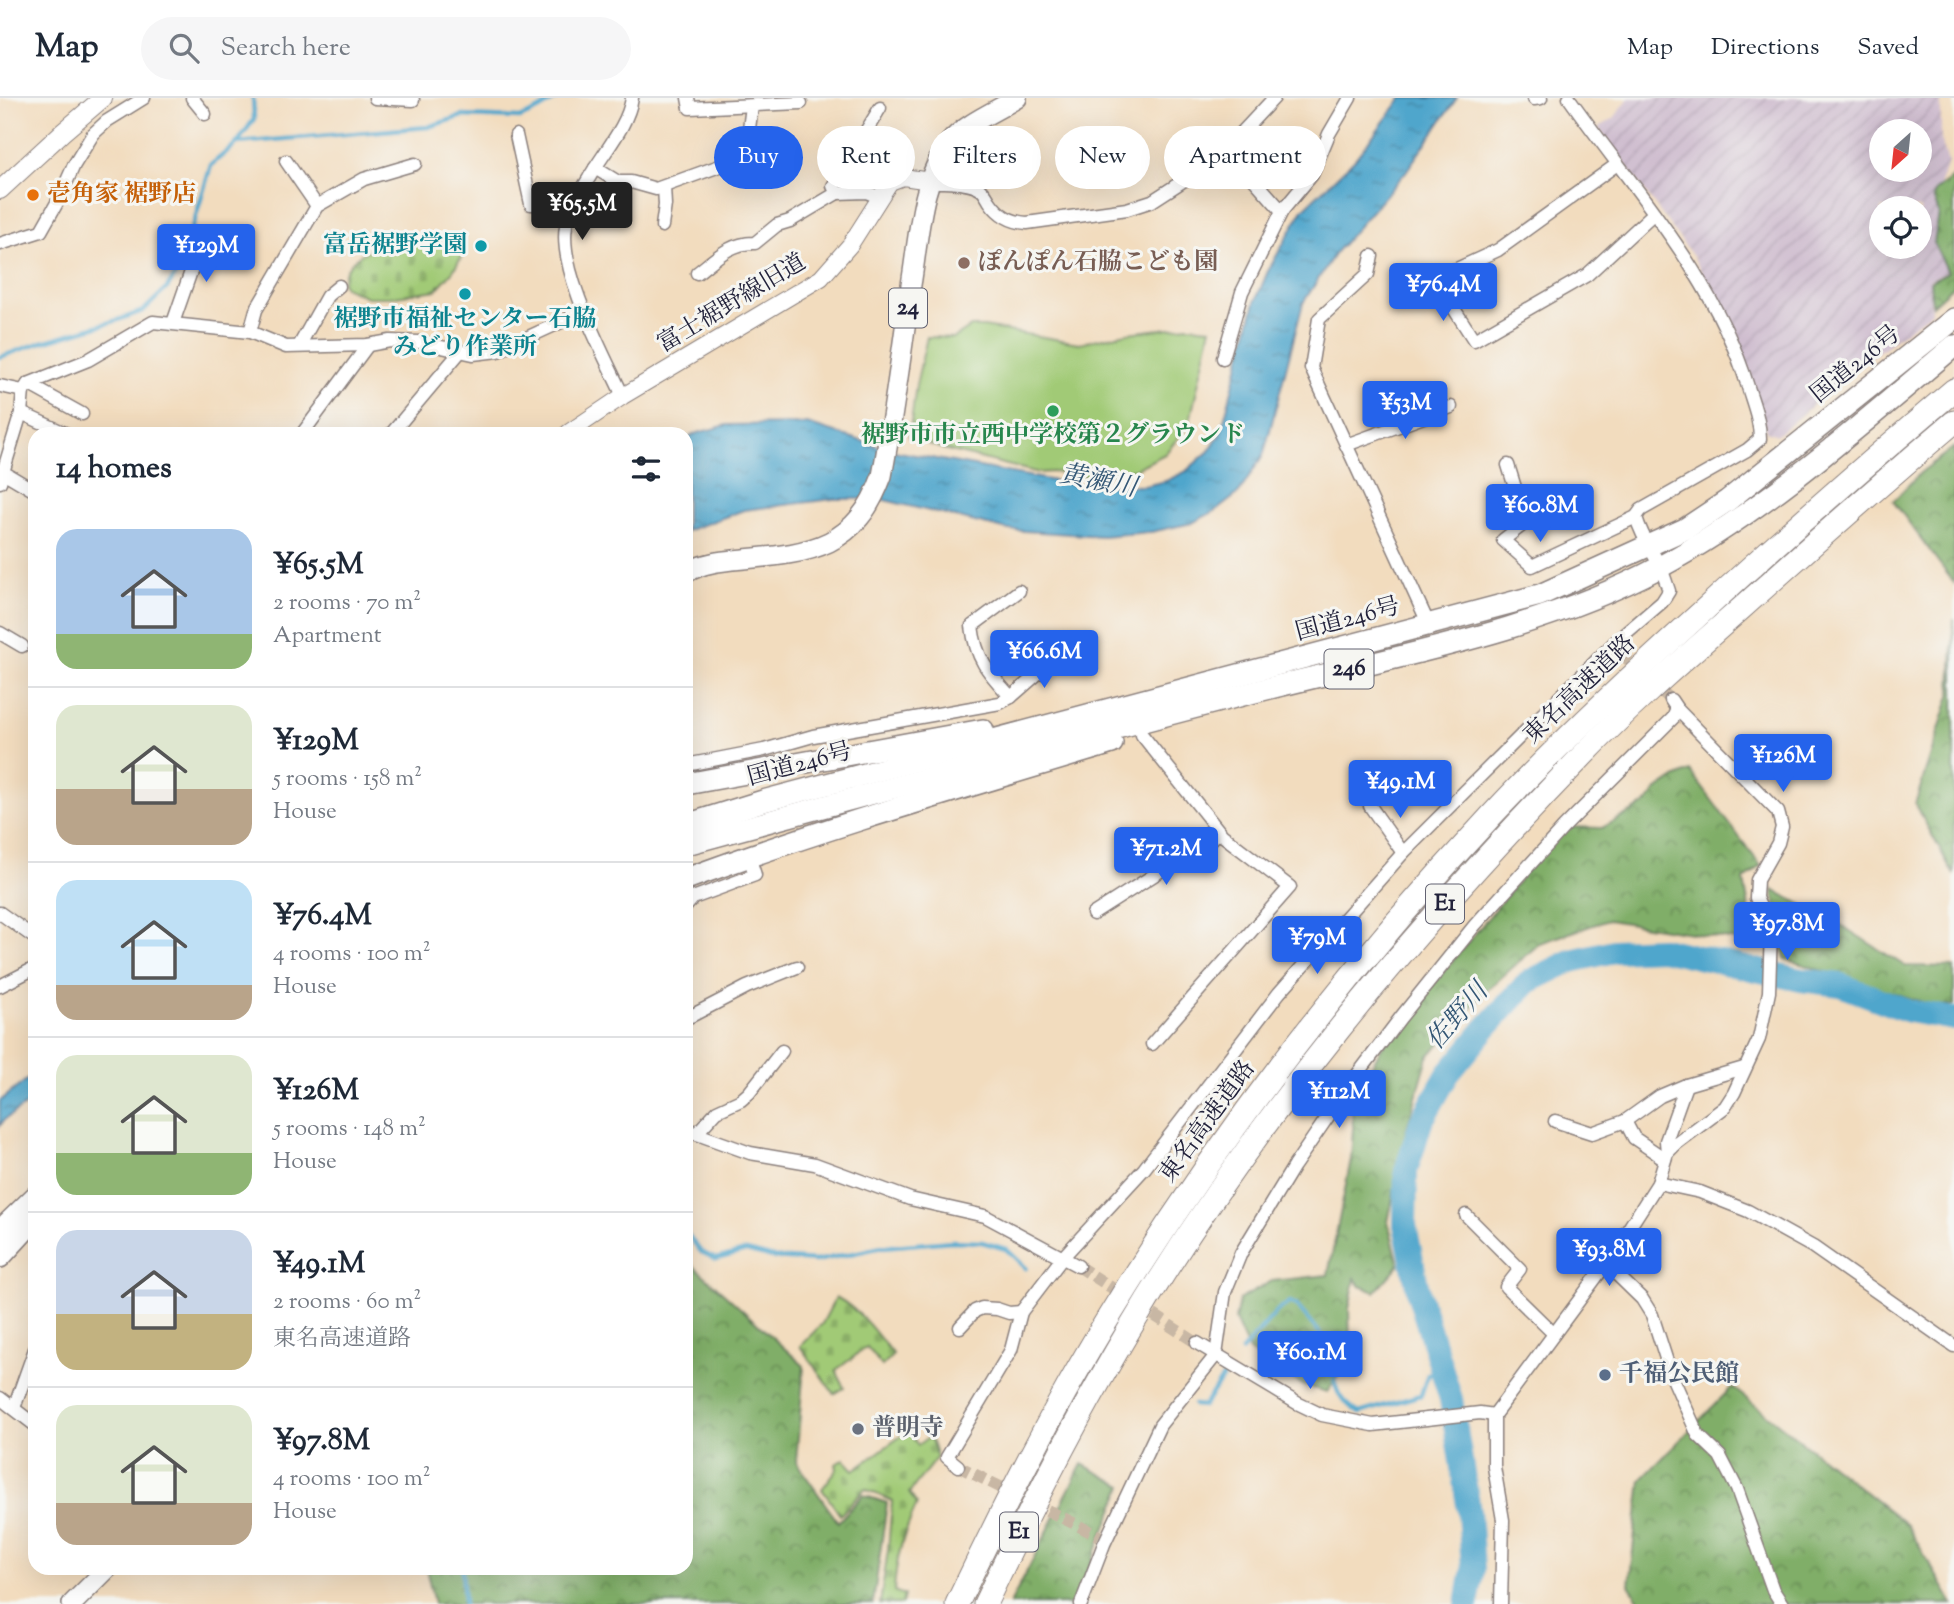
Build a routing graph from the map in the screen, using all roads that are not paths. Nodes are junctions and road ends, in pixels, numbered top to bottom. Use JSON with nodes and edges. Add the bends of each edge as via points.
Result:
{"nodes":[{"id":1,"x":103,"y":98,"type":"edge"},
{"id":2,"x":144,"y":98,"type":"edge"},
{"id":3,"x":192,"y":98,"type":"edge"},
{"id":4,"x":375,"y":98,"type":"edge"},
{"id":5,"x":632,"y":98,"type":"edge"},
{"id":6,"x":688,"y":98,"type":"edge"},
{"id":7,"x":1017,"y":98,"type":"edge"},
{"id":8,"x":1274,"y":98,"type":"edge"},
{"id":9,"x":1350,"y":98,"type":"edge"},
{"id":10,"x":1569,"y":98,"type":"edge"},
{"id":11,"x":413,"y":100,"type":"dead end"},
{"id":12,"x":801,"y":103,"type":"dead end"},
{"id":13,"x":752,"y":106,"type":"junction"},
{"id":14,"x":880,"y":108,"type":"dead end"},
{"id":15,"x":205,"y":114,"type":"dead end"},
{"id":16,"x":971,"y":126,"type":"edge"},
{"id":17,"x":1248,"y":126,"type":"edge"},
{"id":18,"x":516,"y":135,"type":"dead end"},
{"id":19,"x":286,"y":161,"type":"dead end"},
{"id":20,"x":415,"y":164,"type":"dead end"},
{"id":21,"x":1616,"y":165,"type":"junction"},
{"id":22,"x":595,"y":168,"type":"junction"},
{"id":23,"x":929,"y":181,"type":"edge"},
{"id":24,"x":929,"y":186,"type":"edge"},
{"id":25,"x":664,"y":187,"type":"junction"},
{"id":26,"x":980,"y":189,"type":"edge"},
{"id":27,"x":1171,"y":189,"type":"edge"},
{"id":28,"x":1262,"y":189,"type":"edge"},
{"id":29,"x":0,"y":190,"type":"edge"},
{"id":30,"x":837,"y":193,"type":"junction"},
{"id":31,"x":879,"y":197,"type":"junction"},
{"id":32,"x":573,"y":204,"type":"junction"},
{"id":33,"x":317,"y":206,"type":"junction"},
{"id":34,"x":1282,"y":211,"type":"junction"},
{"id":35,"x":1654,"y":213,"type":"junction"},
{"id":36,"x":662,"y":226,"type":"dead end"},
{"id":37,"x":204,"y":234,"type":"dead end"},
{"id":38,"x":0,"y":244,"type":"edge"},
{"id":39,"x":1372,"y":256,"type":"dead end"},
{"id":40,"x":697,"y":273,"type":"dead end"},
{"id":41,"x":339,"y":286,"type":"dead end"},
{"id":42,"x":583,"y":312,"type":"junction"},
{"id":43,"x":173,"y":323,"type":"junction"},
{"id":44,"x":250,"y":332,"type":"junction"},
{"id":45,"x":1949,"y":336,"type":"edge"},
{"id":46,"x":368,"y":345,"type":"junction"},
{"id":47,"x":299,"y":346,"type":"junction"},
{"id":48,"x":460,"y":352,"type":"junction"},
{"id":49,"x":1223,"y":358,"type":"dead end"},
{"id":50,"x":0,"y":386,"type":"edge"},
{"id":51,"x":25,"y":388,"type":"junction"},
{"id":52,"x":623,"y":396,"type":"junction"},
{"id":53,"x":1946,"y":396,"type":"edge"},
{"id":54,"x":1451,"y":407,"type":"dead end"},
{"id":55,"x":20,"y":413,"type":"junction"},
{"id":56,"x":82,"y":414,"type":"dead end"},
{"id":57,"x":51,"y":427,"type":"edge"},
{"id":58,"x":307,"y":427,"type":"edge"},
{"id":59,"x":397,"y":427,"type":"edge"},
{"id":60,"x":578,"y":427,"type":"edge"},
{"id":61,"x":1946,"y":429,"type":"edge"},
{"id":62,"x":1346,"y":445,"type":"junction"},
{"id":63,"x":1508,"y":465,"type":"dead end"},
{"id":64,"x":1,"y":477,"type":"edge"},
{"id":65,"x":28,"y":488,"type":"edge"},
{"id":66,"x":1636,"y":517,"type":"junction"},
{"id":67,"x":1647,"y":546,"type":"junction"},
{"id":68,"x":1661,"y":566,"type":"junction"},
{"id":69,"x":693,"y":571,"type":"edge"},
{"id":70,"x":1019,"y":591,"type":"dead end"},
{"id":71,"x":1429,"y":625,"type":"junction"},
{"id":72,"x":0,"y":633,"type":"edge"},
{"id":73,"x":22,"y":646,"type":"dead end"},
{"id":74,"x":1067,"y":648,"type":"dead end"},
{"id":75,"x":1269,"y":688,"type":"junction"},
{"id":76,"x":1011,"y":697,"type":"junction"},
{"id":77,"x":1087,"y":715,"type":"junction"},
{"id":78,"x":1142,"y":735,"type":"junction"},
{"id":79,"x":693,"y":764,"type":"edge"},
{"id":80,"x":693,"y":783,"type":"edge"},
{"id":81,"x":1370,"y":806,"type":"dead end"},
{"id":82,"x":693,"y":823,"type":"edge"},
{"id":83,"x":1220,"y":833,"type":"junction"},
{"id":84,"x":693,"y":842,"type":"edge"},
{"id":85,"x":1403,"y":853,"type":"junction"},
{"id":86,"x":749,"y":856,"type":"junction"},
{"id":87,"x":693,"y":876,"type":"edge"},
{"id":88,"x":693,"y":898,"type":"edge"},
{"id":89,"x":0,"y":913,"type":"edge"},
{"id":90,"x":1093,"y":914,"type":"dead end"},
{"id":91,"x":28,"y":934,"type":"edge"},
{"id":92,"x":797,"y":967,"type":"dead end"},
{"id":93,"x":28,"y":972,"type":"edge"},
{"id":94,"x":0,"y":986,"type":"edge"},
{"id":95,"x":693,"y":1015,"type":"edge"},
{"id":96,"x":1152,"y":1044,"type":"dead end"},
{"id":97,"x":782,"y":1051,"type":"dead end"},
{"id":98,"x":1744,"y":1068,"type":"junction"},
{"id":99,"x":1686,"y":1084,"type":"junction"},
{"id":100,"x":1555,"y":1121,"type":"dead end"},
{"id":101,"x":1625,"y":1121,"type":"junction"},
{"id":102,"x":693,"y":1130,"type":"edge"},
{"id":103,"x":693,"y":1133,"type":"edge"},
{"id":104,"x":1666,"y":1156,"type":"junction"},
{"id":105,"x":1658,"y":1184,"type":"junction"},
{"id":106,"x":28,"y":1208,"type":"edge"},
{"id":107,"x":28,"y":1210,"type":"edge"},
{"id":108,"x":1466,"y":1215,"type":"dead end"},
{"id":109,"x":0,"y":1231,"type":"edge"},
{"id":110,"x":0,"y":1257,"type":"edge"},
{"id":111,"x":1063,"y":1257,"type":"junction"},
{"id":112,"x":1606,"y":1264,"type":"junction"},
{"id":113,"x":1078,"y":1266,"type":"tunnel mouth"},
{"id":114,"x":1021,"y":1312,"type":"junction"},
{"id":115,"x":960,"y":1327,"type":"dead end"},
{"id":116,"x":1554,"y":1334,"type":"junction"},
{"id":117,"x":1197,"y":1343,"type":"tunnel mouth"},
{"id":118,"x":1954,"y":1346,"type":"edge"},
{"id":119,"x":1216,"y":1355,"type":"junction"},
{"id":120,"x":28,"y":1369,"type":"edge"},
{"id":121,"x":0,"y":1398,"type":"edge"},
{"id":122,"x":14,"y":1408,"type":"junction"},
{"id":123,"x":1494,"y":1415,"type":"junction"},
{"id":124,"x":28,"y":1419,"type":"edge"},
{"id":125,"x":958,"y":1466,"type":"dead end"},
{"id":126,"x":101,"y":1575,"type":"edge"},
{"id":127,"x":72,"y":1604,"type":"edge"},
{"id":128,"x":957,"y":1604,"type":"edge"},
{"id":129,"x":985,"y":1604,"type":"edge"},
{"id":130,"x":1081,"y":1604,"type":"edge"},
{"id":131,"x":1501,"y":1604,"type":"edge"},
{"id":132,"x":1782,"y":1604,"type":"edge"}],
"edges":[{"from":1,"to":29,"type":"main road"},
{"from":2,"to":38,"type":"street","via":[[93,134],[41,232]]},
{"from":3,"to":15,"type":"street"},
{"from":4,"to":11,"type":"street"},
{"from":5,"to":22,"type":"street"},
{"from":6,"to":13,"type":"street","via":[[690,108]]},
{"from":7,"to":16,"type":"main road","number":"24"},
{"from":8,"to":17,"type":"street"},
{"from":9,"to":34,"type":"street","via":[[1312,175]]},
{"from":10,"to":21,"type":"street"},
{"from":12,"to":13,"type":"street"},
{"from":13,"to":25,"type":"street","via":[[748,136],[753,154]]},
{"from":14,"to":30,"type":"street","via":[[833,186]]},
{"from":18,"to":32,"type":"street","via":[[531,204]]},
{"from":19,"to":33,"type":"street"},
{"from":20,"to":33,"type":"street","via":[[364,179]]},
{"from":21,"to":35,"type":"street"},
{"from":21,"to":35,"type":"street","via":[[1498,250],[1434,279],[1474,340],[1587,275]]},
{"from":22,"to":25,"type":"street","via":[[618,182],[656,190]]},
{"from":22,"to":32,"type":"street"},
{"from":23,"to":31,"type":"street","name":"富士裾野線旧道","via":[[903,177],[890,182]]},
{"from":24,"to":69,"type":"main road","number":"24","via":[[890,436],[873,500],[839,537],[813,548],[722,561]]},
{"from":25,"to":36,"type":"street"},
{"from":26,"to":27,"type":"street","via":[[1008,219],[1027,223],[1127,209]]},
{"from":28,"to":34,"type":"street"},
{"from":30,"to":31,"type":"street","via":[[866,192]]},
{"from":30,"to":40,"type":"street","via":[[776,225],[755,243],[732,247]]},
{"from":31,"to":52,"type":"street","name":"富士裾野線旧道","via":[[850,245],[821,278]]},
{"from":32,"to":42,"type":"street","via":[[565,244]]},
{"from":33,"to":44,"type":"street","via":[[256,310]]},
{"from":34,"to":49,"type":"street","via":[[1242,292]]},
{"from":35,"to":66,"type":"street","via":[[1682,249],[1725,325],[1740,358],[1760,439]]},
{"from":37,"to":43,"type":"street"},
{"from":39,"to":62,"type":"street","via":[[1368,274],[1319,319],[1311,368]]},
{"from":41,"to":47,"type":"street","via":[[327,296]]},
{"from":42,"to":48,"type":"street","via":[[498,351]]},
{"from":42,"to":52,"type":"street"},
{"from":43,"to":44,"type":"street"},
{"from":43,"to":51,"type":"street","via":[[153,322],[89,360]]},
{"from":44,"to":47,"type":"street","via":[[286,347]]},
{"from":45,"to":67,"type":"highway","name":"国道246号","number":"246","via":[[1727,501]]},
{"from":45,"to":68,"type":"highway","name":"国道246号","number":"246","via":[[1778,490]]},
{"from":46,"to":47,"type":"street"},
{"from":46,"to":48,"type":"street","via":[[419,342]]},
{"from":46,"to":58,"type":"street"},
{"from":48,"to":59,"type":"street"},
{"from":50,"to":51,"type":"street"},
{"from":51,"to":55,"type":"street"},
{"from":51,"to":56,"type":"street"},
{"from":52,"to":60,"type":"street","name":"富士裾野線旧道"},
{"from":53,"to":128,"type":"highway","name":"東名高速道路","number":"E1","via":[[1832,492],[1577,727],[1382,938],[1257,1095],[1108,1317]]},
{"from":54,"to":62,"type":"street"},
{"from":55,"to":57,"type":"street"},
{"from":55,"to":64,"type":"street"},
{"from":61,"to":129,"type":"highway","name":"東名高速道路","number":"E1","via":[[1675,667],[1587,751],[1388,968],[1283,1102],[1131,1326],[1069,1433]]},
{"from":62,"to":71,"type":"street"},
{"from":63,"to":66,"type":"street","via":[[1522,510],[1521,526],[1503,540],[1532,566]]},
{"from":64,"to":65,"type":"street"},
{"from":66,"to":67,"type":"street"},
{"from":67,"to":68,"type":"street"},
{"from":67,"to":71,"type":"highway","name":"国道246号","number":"246","via":[[1540,594]]},
{"from":68,"to":75,"type":"highway","name":"国道246号","number":"246","via":[[1549,614]]},
{"from":68,"to":85,"type":"street","via":[[1669,591],[1662,602]]},
{"from":70,"to":76,"type":"street","via":[[972,626],[984,667]]},
{"from":71,"to":77,"type":"highway","name":"国道246号","number":"246"},
{"from":72,"to":73,"type":"street"},
{"from":74,"to":76,"type":"street"},
{"from":75,"to":78,"type":"highway"},
{"from":75,"to":84,"type":"highway","name":"国道246号","number":"246"},
{"from":76,"to":79,"type":"street","via":[[1000,703],[813,736]]},
{"from":77,"to":80,"type":"highway"},
{"from":77,"to":82,"type":"highway","name":"国道246号","number":"246"},
{"from":78,"to":83,"type":"street"},
{"from":78,"to":86,"type":"highway"},
{"from":81,"to":85,"type":"street"},
{"from":83,"to":90,"type":"street"},
{"from":83,"to":96,"type":"street","via":[[1290,887]]},
{"from":85,"to":111,"type":"street","via":[[1279,993],[1144,1169]]},
{"from":86,"to":87,"type":"highway"},
{"from":86,"to":88,"type":"street","via":[[755,875]]},
{"from":89,"to":91,"type":"street"},
{"from":92,"to":95,"type":"street","via":[[747,986]]},
{"from":93,"to":94,"type":"street"},
{"from":97,"to":102,"type":"street","via":[[749,1093]]},
{"from":98,"to":99,"type":"street"},
{"from":98,"to":104,"type":"street","via":[[1725,1107]]},
{"from":98,"to":119,"type":"street","via":[[1759,1039],[1769,992],[1771,929],[1756,898],[1757,880],[1782,827],[1778,812],[1674,705],[1673,718],[1475,925],[1351,1083],[1241,1253],[1225,1292]]},
{"from":99,"to":101,"type":"street"},
{"from":99,"to":104,"type":"street","via":[[1665,1141]]},
{"from":100,"to":101,"type":"street","via":[[1592,1133]]},
{"from":101,"to":104,"type":"street","via":[[1634,1139]]},
{"from":103,"to":111,"type":"street","via":[[750,1153],[815,1164],[910,1199],[985,1216]]},
{"from":104,"to":105,"type":"street"},
{"from":105,"to":112,"type":"street"},
{"from":105,"to":118,"type":"street","via":[[1700,1192],[1759,1217],[1813,1247]]},
{"from":106,"to":109,"type":"highway"},
{"from":107,"to":110,"type":"highway"},
{"from":108,"to":116,"type":"street","via":[[1520,1269],[1506,1287]]},
{"from":111,"to":113,"type":"street"},
{"from":111,"to":114,"type":"street"},
{"from":112,"to":116,"type":"street"},
{"from":112,"to":132,"type":"street","via":[[1652,1315],[1682,1400],[1698,1434],[1720,1456],[1737,1489]]},
{"from":114,"to":115,"type":"street","via":[[982,1308]]},
{"from":114,"to":125,"type":"street","via":[[1011,1350],[947,1457]]},
{"from":116,"to":123,"type":"street"},
{"from":117,"to":119,"type":"street"},
{"from":119,"to":123,"type":"street","via":[[1322,1415],[1373,1425]]},
{"from":119,"to":130,"type":"street","via":[[1160,1425],[1102,1540]]},
{"from":120,"to":122,"type":"street"},
{"from":121,"to":122,"type":"street"},
{"from":122,"to":124,"type":"street"},
{"from":123,"to":131,"type":"street","via":[[1494,1467],[1503,1520]]},
{"from":126,"to":127,"type":"main road"}]}
